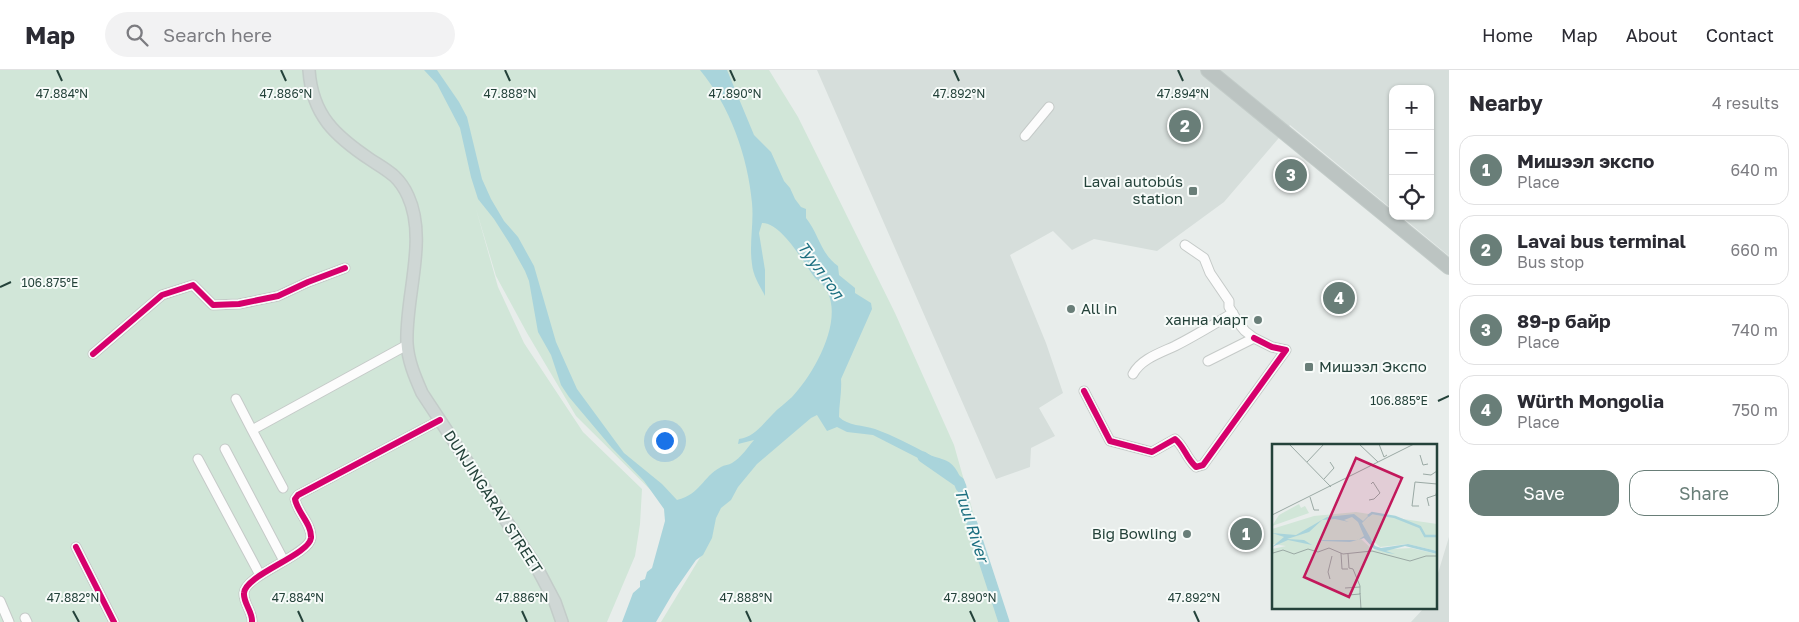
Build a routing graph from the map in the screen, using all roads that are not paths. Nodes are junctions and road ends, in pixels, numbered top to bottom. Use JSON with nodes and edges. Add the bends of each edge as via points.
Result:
{"nodes":[{"id":1,"x":310,"y":70,"type":"edge"},
{"id":2,"x":1208,"y":70,"type":"edge"},
{"id":3,"x":1050,"y":107,"type":"dead end"},
{"id":4,"x":1025,"y":136,"type":"dead end"},
{"id":5,"x":1185,"y":245,"type":"dead end"},
{"id":6,"x":1449,"y":267,"type":"edge"},
{"id":7,"x":344,"y":268,"type":"dead end"},
{"id":8,"x":1234,"y":313,"type":"junction"},
{"id":9,"x":1254,"y":338,"type":"junction"},
{"id":10,"x":408,"y":345,"type":"junction"},
{"id":11,"x":93,"y":354,"type":"dead end"},
{"id":12,"x":1208,"y":361,"type":"dead end"},
{"id":13,"x":1133,"y":374,"type":"dead end"},
{"id":14,"x":1084,"y":391,"type":"dead end"},
{"id":15,"x":236,"y":399,"type":"dead end"},
{"id":16,"x":440,"y":420,"type":"junction"},
{"id":17,"x":252,"y":430,"type":"junction"},
{"id":18,"x":224,"y":449,"type":"dead end"},
{"id":19,"x":198,"y":459,"type":"dead end"},
{"id":20,"x":283,"y":488,"type":"dead end"},
{"id":21,"x":76,"y":547,"type":"dead end"},
{"id":22,"x":284,"y":562,"type":"junction"},
{"id":23,"x":260,"y":575,"type":"junction"},
{"id":24,"x":0,"y":602,"type":"edge"},
{"id":25,"x":9,"y":622,"type":"edge"},
{"id":26,"x":114,"y":622,"type":"edge"},
{"id":27,"x":252,"y":622,"type":"edge"},
{"id":28,"x":562,"y":622,"type":"edge"}],
"edges":[{"from":1,"to":10,"type":"main road","name":"DUNJINGARAV STREET","via":[[310,86],[326,122],[342,138],[392,173],[412,206],[415,239]]},
{"from":2,"to":6,"type":"highway"},
{"from":3,"to":4,"type":"street"},
{"from":5,"to":8,"type":"street","via":[[1204,258]]},
{"from":7,"to":11,"type":"street","via":[[278,296],[239,304],[214,305],[193,285],[162,296]]},
{"from":8,"to":9,"type":"street","via":[[1245,331]]},
{"from":8,"to":13,"type":"street","via":[[1152,356]]},
{"from":9,"to":12,"type":"street"},
{"from":9,"to":14,"type":"street","via":[[1286,350],[1202,466],[1196,467],[1189,461],[1175,439],[1152,452],[1110,441]]},
{"from":10,"to":16,"type":"main road","name":"DUNJINGARAV STREET","via":[[416,379]]},
{"from":10,"to":17,"type":"street"},
{"from":15,"to":17,"type":"street"},
{"from":16,"to":22,"type":"street","via":[[298,495],[295,503],[311,537],[306,546]]},
{"from":16,"to":28,"type":"main road","name":"DUNJINGARAV STREET","via":[[536,566]]},
{"from":17,"to":20,"type":"street"},
{"from":18,"to":22,"type":"street"},
{"from":19,"to":23,"type":"street"},
{"from":21,"to":26,"type":"street"},
{"from":22,"to":23,"type":"street"},
{"from":23,"to":27,"type":"street","via":[[244,594]]},
{"from":24,"to":25,"type":"street"}]}
